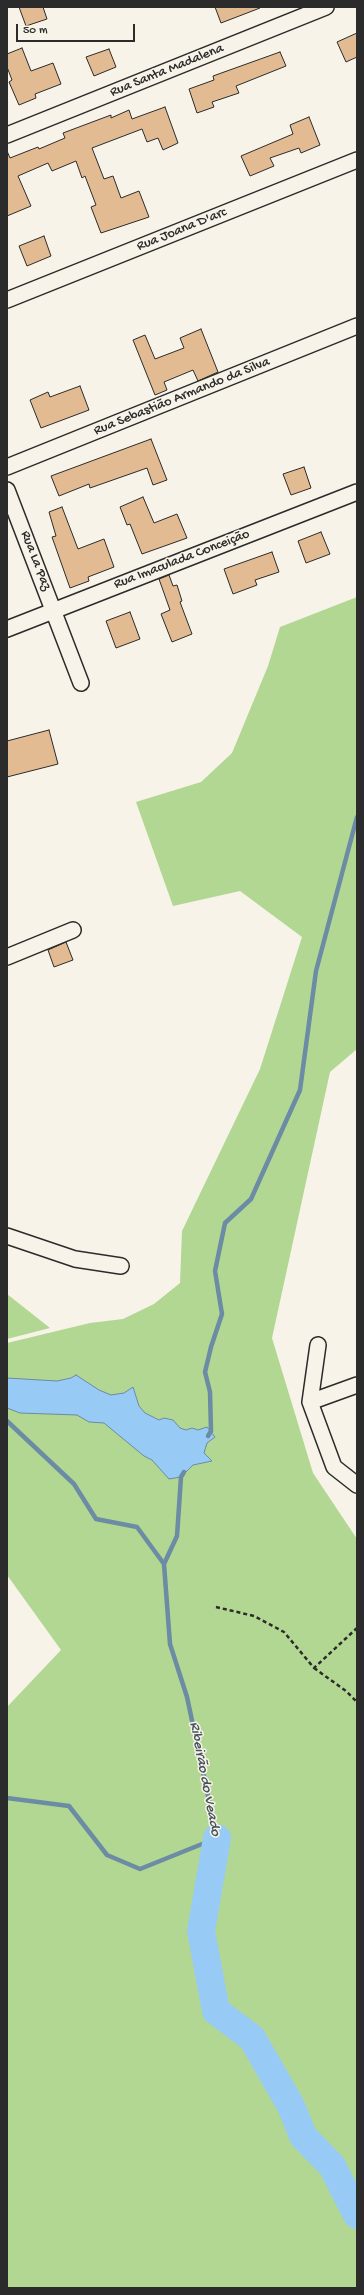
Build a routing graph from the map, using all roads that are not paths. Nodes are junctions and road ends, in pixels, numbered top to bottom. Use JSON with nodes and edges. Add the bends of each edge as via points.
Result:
{"nodes":[{"id":1,"x":326,"y":7,"type":"edge"},
{"id":2,"x":7,"y":135,"type":"edge"},
{"id":3,"x":357,"y":160,"type":"edge"},
{"id":4,"x":7,"y":300,"type":"edge"},
{"id":5,"x":357,"y":326,"type":"edge"},
{"id":6,"x":7,"y":467,"type":"edge"},
{"id":7,"x":7,"y":490,"type":"edge"},
{"id":8,"x":357,"y":492,"type":"edge"},
{"id":9,"x":54,"y":610,"type":"junction"},
{"id":10,"x":7,"y":629,"type":"edge"},
{"id":11,"x":81,"y":683,"type":"dead end"},
{"id":12,"x":73,"y":930,"type":"dead end"},
{"id":13,"x":7,"y":957,"type":"edge"},
{"id":14,"x":7,"y":1236,"type":"edge"},
{"id":15,"x":121,"y":1266,"type":"dead end"},
{"id":16,"x":318,"y":1345,"type":"dead end"},
{"id":17,"x":357,"y":1385,"type":"edge"},
{"id":18,"x":310,"y":1402,"type":"junction"},
{"id":19,"x":357,"y":1485,"type":"edge"}],
"edges":[{"from":1,"to":2,"type":"street","name":"Rua Santa Madalena"},
{"from":3,"to":4,"type":"street","name":"Rua Joana D'arc"},
{"from":5,"to":6,"type":"street","name":"Rua Sebastião Armando da Silva"},
{"from":7,"to":9,"type":"street","name":"Rua La Paz"},
{"from":8,"to":9,"type":"street","name":"Rua Imaculada Conceição"},
{"from":9,"to":10,"type":"street","name":"Rua Imaculada Conceição"},
{"from":9,"to":11,"type":"street","name":"Rua La Paz"},
{"from":12,"to":13,"type":"street"},
{"from":14,"to":15,"type":"street","via":[[75,1259]]},
{"from":16,"to":18,"type":"street"},
{"from":17,"to":18,"type":"street"},
{"from":18,"to":19,"type":"street","via":[[334,1467]]}]}
